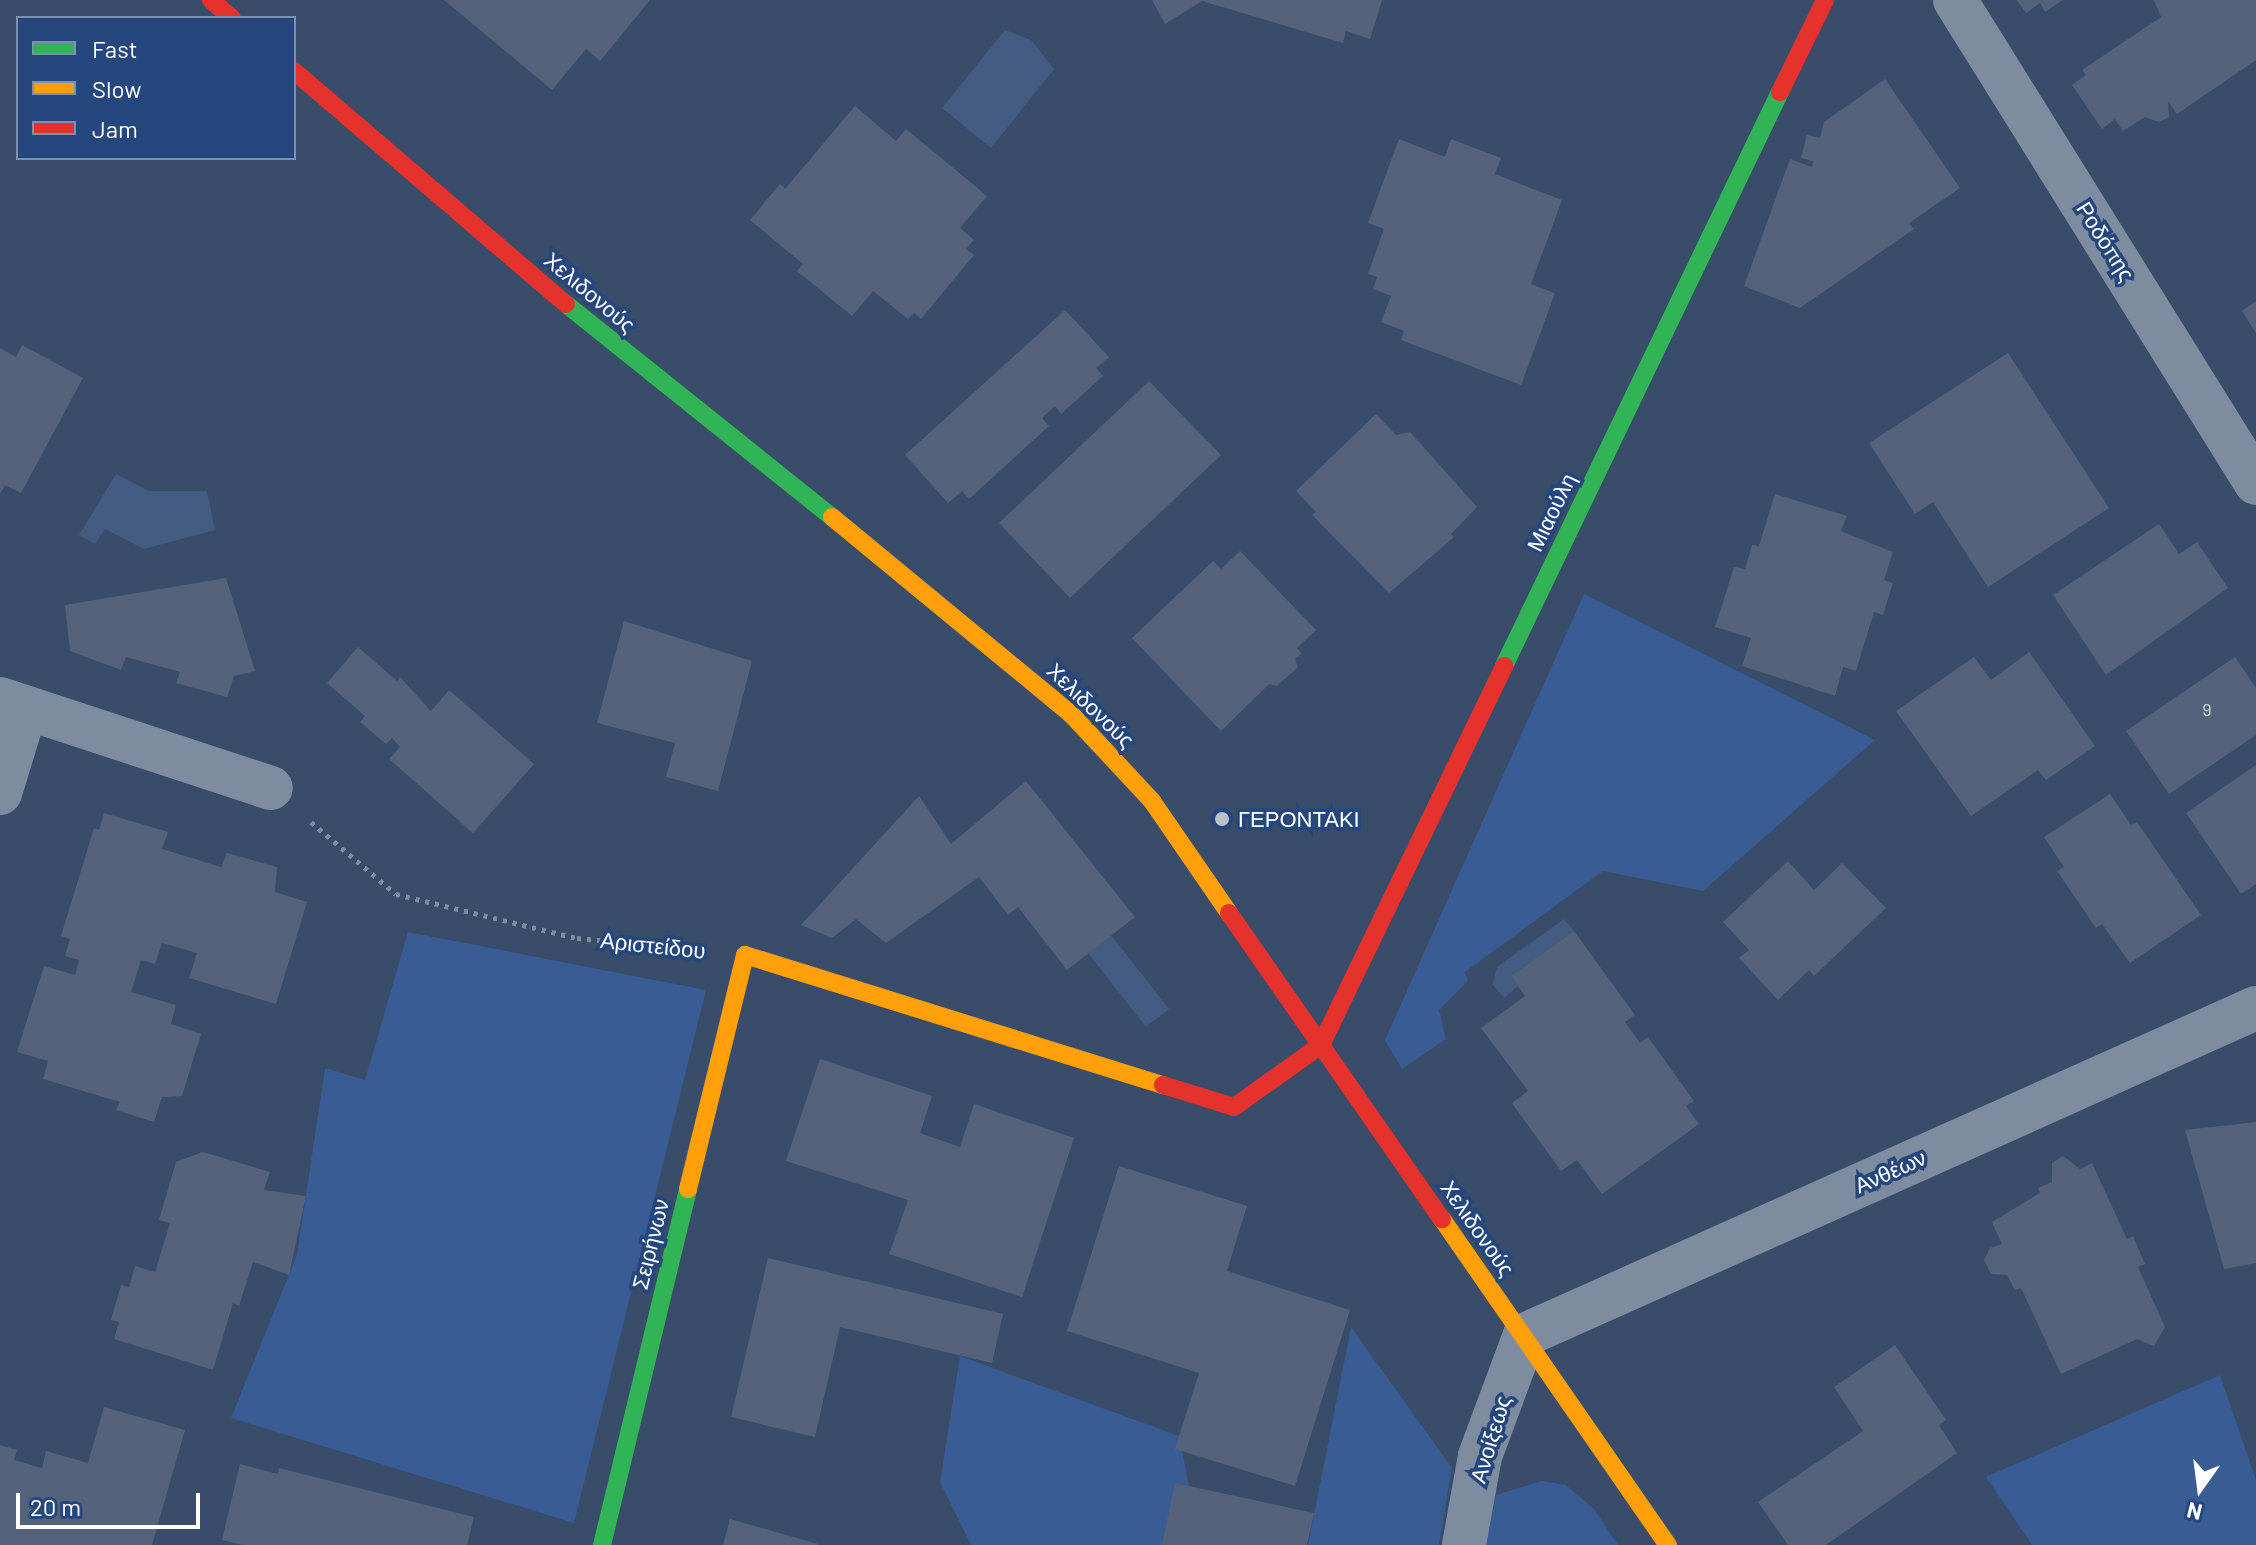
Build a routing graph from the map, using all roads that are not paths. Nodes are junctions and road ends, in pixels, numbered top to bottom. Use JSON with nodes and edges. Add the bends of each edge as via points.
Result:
{"nodes":[{"id":1,"x":211,"y":0,"type":"edge"},
{"id":2,"x":1825,"y":0,"type":"edge"},
{"id":3,"x":1955,"y":0,"type":"edge"},
{"id":4,"x":230,"y":16,"type":"edge"},
{"id":5,"x":296,"y":73,"type":"edge"},
{"id":6,"x":2256,"y":483,"type":"edge"},
{"id":7,"x":13,"y":704,"type":"edge"},
{"id":8,"x":271,"y":788,"type":"road end"},
{"id":9,"x":0,"y":793,"type":"edge"},
{"id":10,"x":2256,"y":1008,"type":"edge"},
{"id":11,"x":1321,"y":1045,"type":"junction"},
{"id":12,"x":1525,"y":1335,"type":"junction"},
{"id":13,"x":602,"y":1545,"type":"edge"},
{"id":14,"x":1464,"y":1545,"type":"edge"},
{"id":15,"x":1668,"y":1545,"type":"edge"}],
"edges":[{"from":1,"to":4,"type":"street"},
{"from":2,"to":11,"type":"street","name":"Μιαούλη"},
{"from":3,"to":6,"type":"street","name":"Ροδόπης"},
{"from":5,"to":11,"type":"street","name":"Χελιδονούς","via":[[599,332],[963,621],[1071,714],[1152,801]]},
{"from":7,"to":8,"type":"street"},
{"from":7,"to":9,"type":"street"},
{"from":10,"to":12,"type":"street","name":"Ανθέων"},
{"from":11,"to":12,"type":"street","name":"Χελιδονούς"},
{"from":11,"to":13,"type":"street","name":"Σειρήνων","via":[[1234,1107],[745,955]]},
{"from":12,"to":14,"type":"street","name":"Ανοίξεως","via":[[1480,1456]]},
{"from":12,"to":15,"type":"street","name":"Χελιδονούς"}]}
